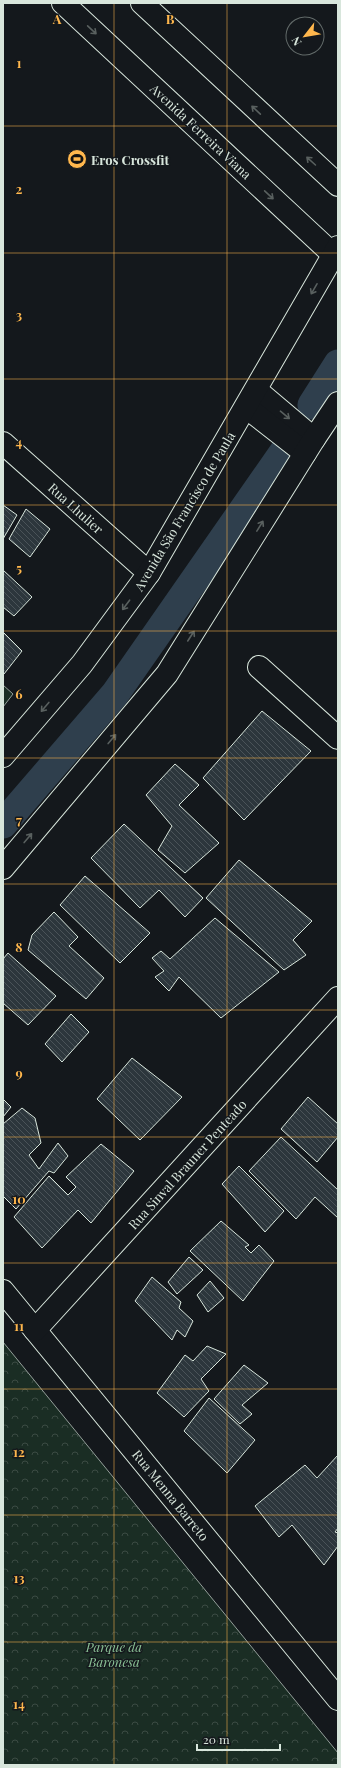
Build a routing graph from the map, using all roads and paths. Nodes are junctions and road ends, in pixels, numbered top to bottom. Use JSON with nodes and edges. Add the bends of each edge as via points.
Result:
{"nodes":[{"id":1,"x":63,"y":3,"type":"edge"},
{"id":2,"x":142,"y":3,"type":"edge"},
{"id":3,"x":338,"y":185,"type":"edge"},
{"id":4,"x":336,"y":254,"type":"edge"},
{"id":5,"x":251,"y":398,"type":"junction"},
{"id":6,"x":338,"y":403,"type":"edge"},
{"id":7,"x":3,"y":443,"type":"edge"},
{"id":8,"x":309,"y":446,"type":"junction"},
{"id":9,"x":149,"y":573,"type":"junction"},
{"id":10,"x":259,"y":667,"type":"dead end"},
{"id":11,"x":338,"y":738,"type":"edge"},
{"id":12,"x":3,"y":756,"type":"edge"},
{"id":13,"x":3,"y":868,"type":"edge"},
{"id":14,"x":338,"y":998,"type":"edge"},
{"id":15,"x":3,"y":1291,"type":"edge"},
{"id":16,"x":35,"y":1330,"type":"junction"},
{"id":17,"x":336,"y":1690,"type":"edge"}],
"edges":[{"from":1,"to":4,"type":"main road","name":"Avenida Ferreira Viana","one_way":true},
{"from":3,"to":2,"type":"main road","one_way":true},
{"from":4,"to":5,"type":"main road","name":"Avenida São Francisco de Paula","one_way":true},
{"from":5,"to":8,"type":"main road"},
{"from":5,"to":9,"type":"main road","name":"Avenida São Francisco de Paula"},
{"from":6,"to":8,"type":"main road"},
{"from":7,"to":9,"type":"main road","name":"Rua Lhulier"},
{"from":13,"to":8,"type":"main road","one_way":true,"via":[[167,674]]},
{"from":9,"to":12,"type":"main road","name":"Avenida São Francisco de Paula","one_way":true,"via":[[82,664]]},
{"from":10,"to":11,"type":"main road"},
{"from":14,"to":16,"type":"main road","name":"Rua Sinval Brauner Penteado"},
{"from":15,"to":16,"type":"main road","name":"Rua Menna Barreto"},
{"from":16,"to":17,"type":"main road","name":"Rua Menna Barreto"}]}
